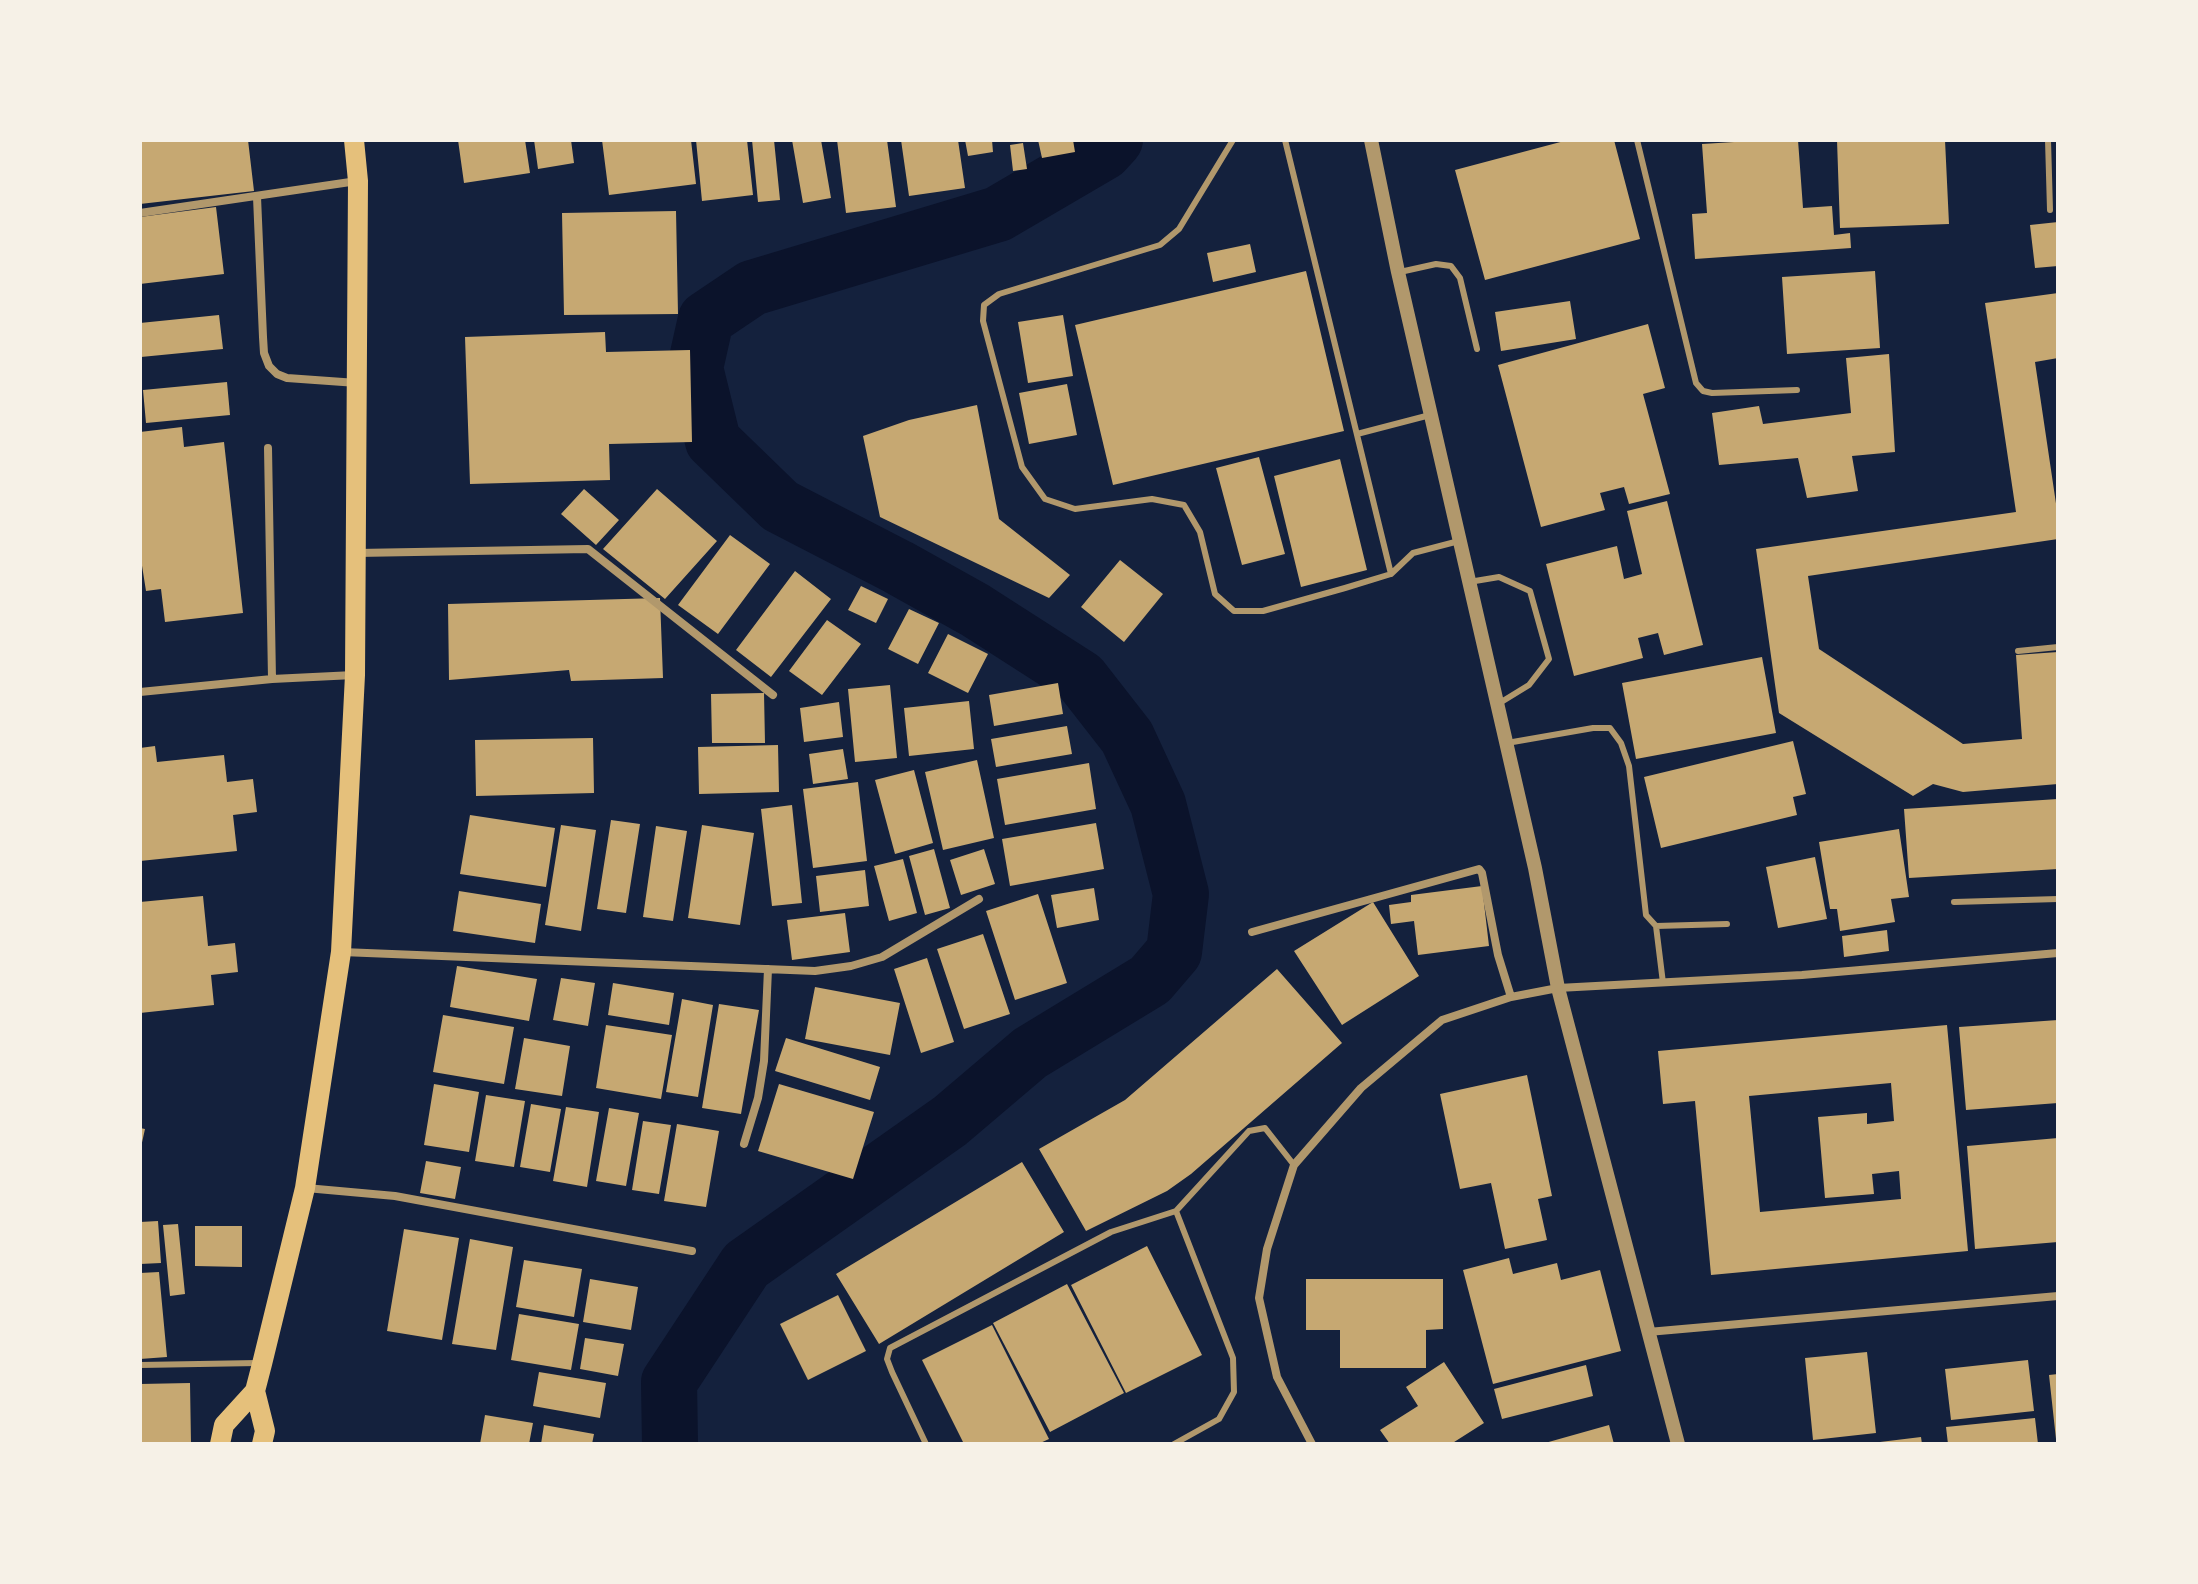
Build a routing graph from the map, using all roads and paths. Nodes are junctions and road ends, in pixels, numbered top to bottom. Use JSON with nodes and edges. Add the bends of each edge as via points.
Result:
{"nodes":[{"id":1,"x":354,"y":140,"type":"edge"},
{"id":2,"x":1233,"y":140,"type":"edge"},
{"id":3,"x":1285,"y":140,"type":"edge"},
{"id":4,"x":1371,"y":140,"type":"edge"},
{"id":5,"x":1637,"y":140,"type":"edge"},
{"id":6,"x":2048,"y":140,"type":"edge"},
{"id":7,"x":358,"y":181,"type":"junction"},
{"id":8,"x":257,"y":197,"type":"junction"},
{"id":9,"x":2050,"y":210,"type":"dead end"},
{"id":10,"x":140,"y":213,"type":"edge"},
{"id":11,"x":1398,"y":272,"type":"junction"},
{"id":12,"x":1477,"y":349,"type":"dead end"},
{"id":13,"x":357,"y":383,"type":"junction"},
{"id":14,"x":1797,"y":390,"type":"dead end"},
{"id":15,"x":1431,"y":414,"type":"junction"},
{"id":16,"x":1357,"y":434,"type":"junction"},
{"id":17,"x":268,"y":448,"type":"dead end"},
{"id":18,"x":1460,"y":540,"type":"junction"},
{"id":19,"x":356,"y":553,"type":"junction"},
{"id":20,"x":1391,"y":574,"type":"junction"},
{"id":21,"x":1469,"y":582,"type":"junction"},
{"id":22,"x":2058,"y":647,"type":"edge"},
{"id":23,"x":2018,"y":651,"type":"dead end"},
{"id":24,"x":355,"y":675,"type":"junction"},
{"id":25,"x":272,"y":679,"type":"junction"},
{"id":26,"x":140,"y":692,"type":"edge"},
{"id":27,"x":773,"y":695,"type":"dead end"},
{"id":28,"x":1498,"y":704,"type":"junction"},
{"id":29,"x":1507,"y":743,"type":"junction"},
{"id":30,"x":979,"y":899,"type":"dead end"},
{"id":31,"x":2058,"y":899,"type":"edge"},
{"id":32,"x":1954,"y":902,"type":"dead end"},
{"id":33,"x":1727,"y":924,"type":"dead end"},
{"id":34,"x":1656,"y":926,"type":"junction"},
{"id":35,"x":1252,"y":932,"type":"dead end"},
{"id":36,"x":341,"y":952,"type":"junction"},
{"id":37,"x":2058,"y":953,"type":"edge"},
{"id":38,"x":768,"y":969,"type":"junction"},
{"id":39,"x":1663,"y":983,"type":"junction"},
{"id":40,"x":1558,"y":988,"type":"junction"},
{"id":41,"x":1511,"y":997,"type":"junction"},
{"id":42,"x":744,"y":1144,"type":"dead end"},
{"id":43,"x":1294,"y":1165,"type":"junction"},
{"id":44,"x":305,"y":1188,"type":"junction"},
{"id":45,"x":1176,"y":1211,"type":"junction"},
{"id":46,"x":692,"y":1251,"type":"dead end"},
{"id":47,"x":2058,"y":1296,"type":"edge"},
{"id":48,"x":1648,"y":1332,"type":"junction"},
{"id":49,"x":262,"y":1364,"type":"junction"},
{"id":50,"x":140,"y":1365,"type":"edge"},
{"id":51,"x":255,"y":1391,"type":"junction"},
{"id":52,"x":220,"y":1444,"type":"edge"},
{"id":53,"x":262,"y":1444,"type":"edge"},
{"id":54,"x":926,"y":1444,"type":"edge"},
{"id":55,"x":1174,"y":1444,"type":"edge"},
{"id":56,"x":1312,"y":1444,"type":"edge"},
{"id":57,"x":1678,"y":1444,"type":"edge"}],
"edges":[{"from":1,"to":7,"type":"main road"},
{"from":2,"to":20,"type":"lane","via":[[1179,229],[1160,245],[999,294],[984,305],[983,321],[1022,467],[1045,499],[1075,509],[1152,499],[1184,505],[1200,532],[1215,594],[1234,611],[1263,611]]},
{"from":3,"to":16,"type":"lane"},
{"from":4,"to":11,"type":"street"},
{"from":5,"to":14,"type":"lane","via":[[1696,383],[1712,393]]},
{"from":6,"to":9,"type":"lane"},
{"from":7,"to":8,"type":"street"},
{"from":7,"to":13,"type":"main road"},
{"from":8,"to":10,"type":"street"},
{"from":8,"to":13,"type":"street","via":[[264,353],[269,366],[287,378]]},
{"from":11,"to":12,"type":"lane","via":[[1451,266],[1460,278]]},
{"from":11,"to":15,"type":"street"},
{"from":13,"to":19,"type":"main road"},
{"from":15,"to":16,"type":"lane"},
{"from":15,"to":18,"type":"street"},
{"from":16,"to":20,"type":"lane"},
{"from":17,"to":25,"type":"street"},
{"from":18,"to":20,"type":"lane","via":[[1413,553]]},
{"from":18,"to":21,"type":"street"},
{"from":19,"to":24,"type":"main road"},
{"from":19,"to":27,"type":"street","via":[[588,549]]},
{"from":21,"to":28,"type":"street"},
{"from":21,"to":28,"type":"lane","via":[[1499,577],[1530,591],[1549,659],[1529,685]]},
{"from":22,"to":23,"type":"lane"},
{"from":24,"to":25,"type":"street"},
{"from":24,"to":36,"type":"main road"},
{"from":25,"to":26,"type":"street"},
{"from":28,"to":29,"type":"street"},
{"from":29,"to":34,"type":"lane","via":[[1610,728],[1629,766],[1646,915]]},
{"from":29,"to":40,"type":"street"},
{"from":30,"to":38,"type":"street","via":[[882,957],[815,971]]},
{"from":31,"to":32,"type":"lane"},
{"from":33,"to":34,"type":"lane"},
{"from":34,"to":39,"type":"lane"},
{"from":35,"to":41,"type":"street","via":[[1479,869]]},
{"from":36,"to":38,"type":"street"},
{"from":36,"to":44,"type":"main road"},
{"from":37,"to":39,"type":"street"},
{"from":38,"to":42,"type":"street","via":[[764,1061]]},
{"from":39,"to":40,"type":"street"},
{"from":40,"to":41,"type":"street"},
{"from":40,"to":48,"type":"street"},
{"from":41,"to":43,"type":"street","via":[[1442,1020],[1361,1088]]},
{"from":43,"to":45,"type":"lane","via":[[1265,1128],[1249,1131]]},
{"from":43,"to":56,"type":"street","via":[[1267,1249],[1259,1298],[1277,1377]]},
{"from":44,"to":46,"type":"street","via":[[395,1196]]},
{"from":44,"to":49,"type":"main road"},
{"from":45,"to":54,"type":"lane","via":[[1111,1232],[890,1348],[887,1359]]},
{"from":45,"to":55,"type":"lane","via":[[1233,1358],[1234,1392],[1219,1419]]},
{"from":47,"to":48,"type":"street"},
{"from":48,"to":57,"type":"street"},
{"from":49,"to":50,"type":"lane"},
{"from":49,"to":51,"type":"main road"},
{"from":51,"to":52,"type":"main road","via":[[224,1425]]},
{"from":51,"to":53,"type":"main road","via":[[265,1431]]}]}
